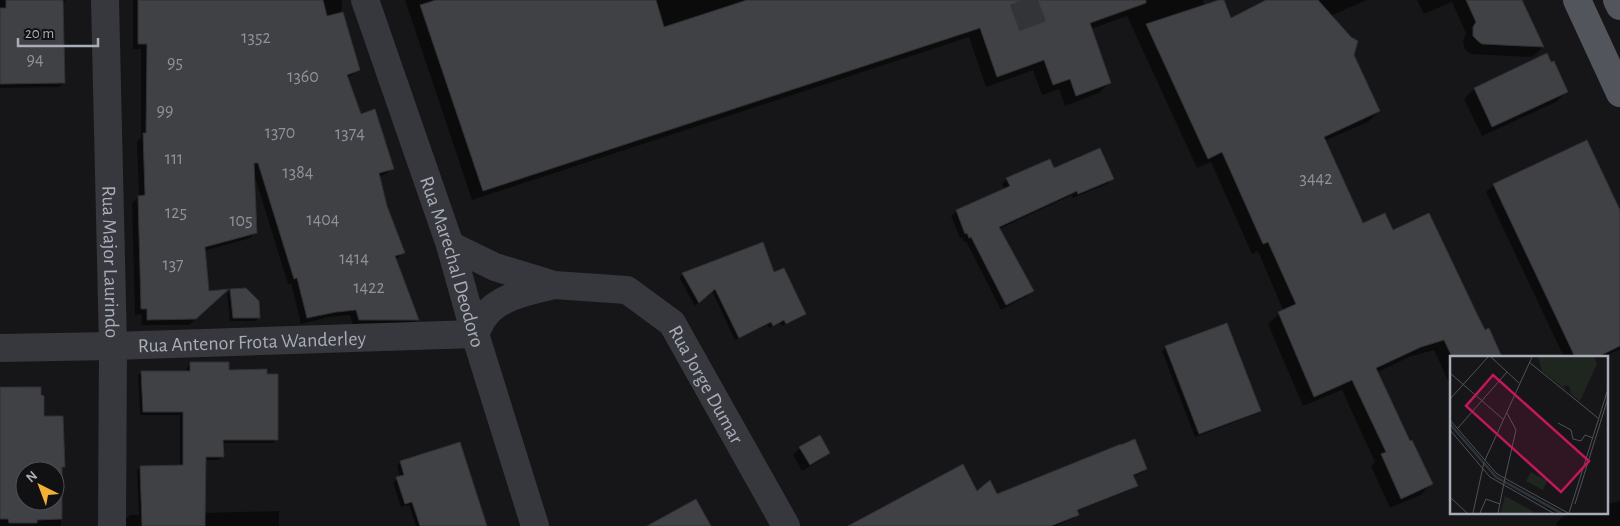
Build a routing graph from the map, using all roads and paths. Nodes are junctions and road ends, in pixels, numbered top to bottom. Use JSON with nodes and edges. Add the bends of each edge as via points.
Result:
{"nodes":[{"id":1,"x":105,"y":0,"type":"edge"},
{"id":2,"x":365,"y":0,"type":"edge"},
{"id":3,"x":1577,"y":0,"type":"edge"},
{"id":4,"x":1617,"y":0,"type":"edge"},
{"id":5,"x":1620,"y":6,"type":"edge"},
{"id":6,"x":1620,"y":90,"type":"edge"},
{"id":7,"x":450,"y":245,"type":"junction"},
{"id":8,"x":554,"y":285,"type":"junction"},
{"id":9,"x":475,"y":334,"type":"junction"},
{"id":10,"x":113,"y":346,"type":"junction"},
{"id":11,"x":0,"y":348,"type":"edge"},
{"id":12,"x":112,"y":526,"type":"edge"},
{"id":13,"x":535,"y":526,"type":"edge"},
{"id":14,"x":786,"y":526,"type":"edge"}],
"edges":[{"from":1,"to":10,"type":"street","name":"Rua Major Laurindo"},
{"from":2,"to":7,"type":"street","name":"Rua Marechal Deodoro"},
{"from":3,"to":6,"type":"main road"},
{"from":4,"to":5,"type":"main road"},
{"from":7,"to":8,"type":"street","name":"Rua Jorge Dumar","via":[[495,267]]},
{"from":7,"to":9,"type":"street","name":"Rua Marechal Deodoro"},
{"from":8,"to":9,"type":"street","via":[[498,304],[483,318]]},
{"from":8,"to":14,"type":"street","name":"Rua Jorge Dumar","via":[[627,290],[672,323]]},
{"from":9,"to":10,"type":"street","name":"Rua Antenor Frota Wanderley"},
{"from":9,"to":13,"type":"street","name":"Rua Marechal Deodoro"},
{"from":10,"to":11,"type":"street","name":"Rua Antenor Frota Wanderley"},
{"from":10,"to":12,"type":"street","name":"Rua Major Laurindo"}]}
